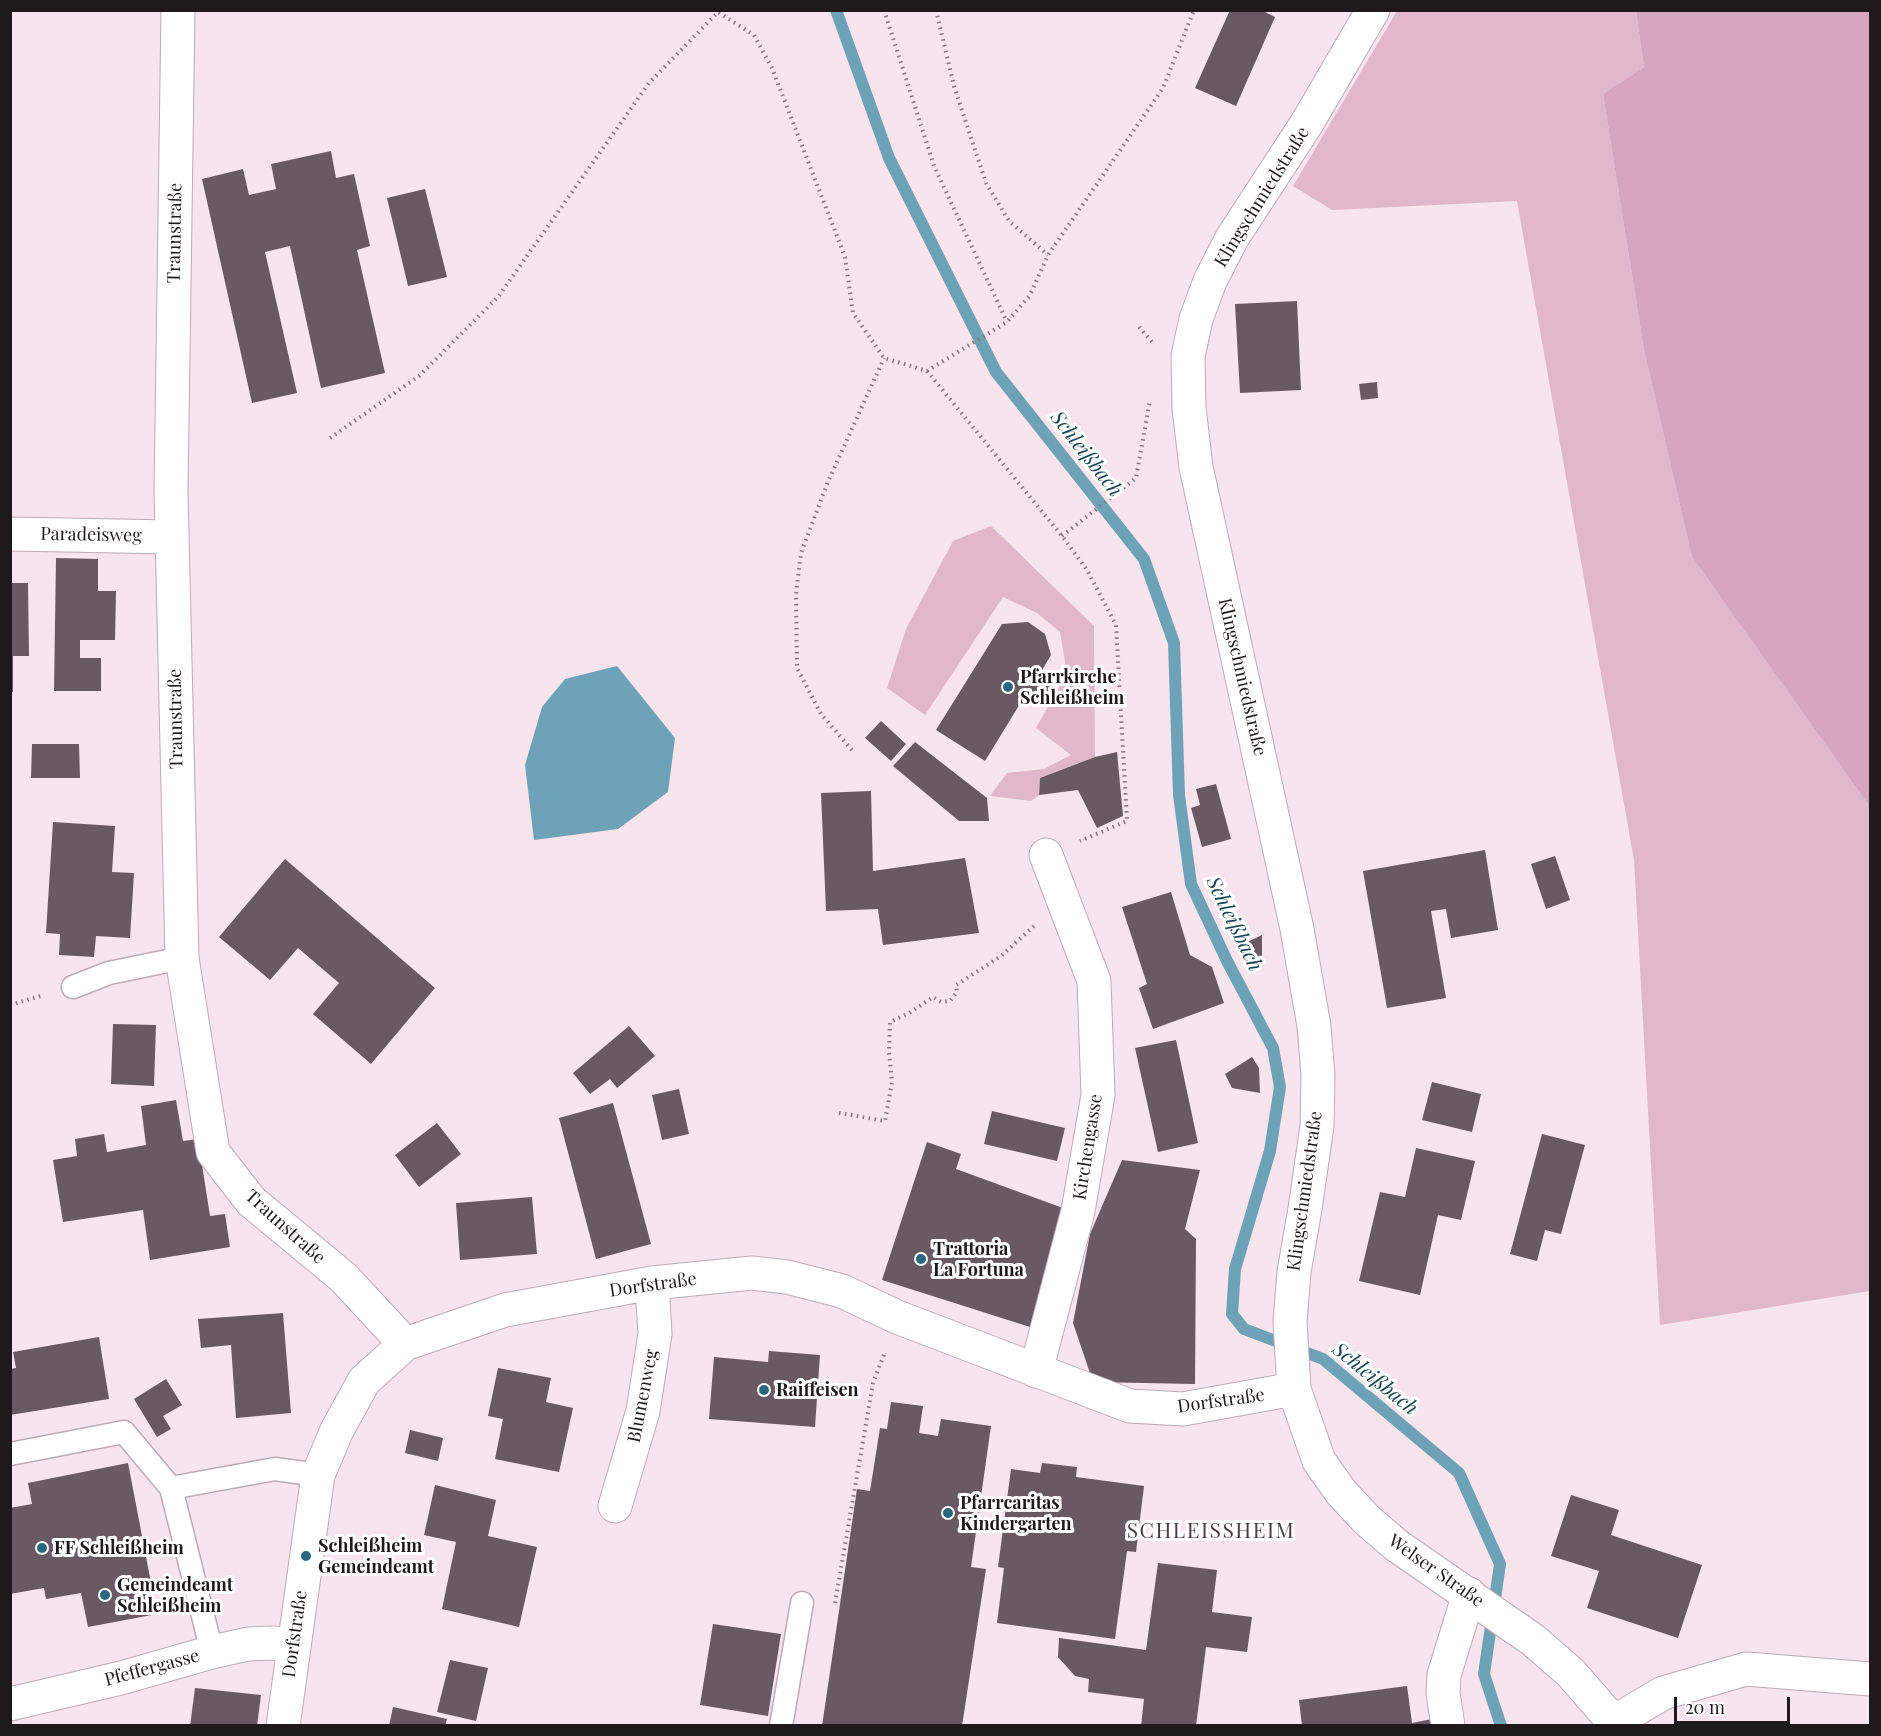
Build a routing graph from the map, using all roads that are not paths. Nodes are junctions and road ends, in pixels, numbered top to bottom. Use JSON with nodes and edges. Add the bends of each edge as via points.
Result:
{"nodes":[{"id":1,"x":178,"y":10,"type":"edge"},
{"id":2,"x":1373,"y":10,"type":"edge"},
{"id":3,"x":10,"y":534,"type":"edge"},
{"id":4,"x":171,"y":537,"type":"junction"},
{"id":5,"x":1046,"y":855,"type":"road end"},
{"id":6,"x":182,"y":958,"type":"junction"},
{"id":7,"x":73,"y":987,"type":"dead end"},
{"id":8,"x":652,"y":1283,"type":"junction"},
{"id":9,"x":405,"y":1344,"type":"junction"},
{"id":10,"x":1036,"y":1371,"type":"junction"},
{"id":11,"x":1294,"y":1389,"type":"junction"},
{"id":12,"x":10,"y":1454,"type":"edge"},
{"id":13,"x":318,"y":1475,"type":"junction"},
{"id":14,"x":171,"y":1488,"type":"junction"},
{"id":15,"x":615,"y":1506,"type":"dead end"},
{"id":16,"x":1477,"y":1599,"type":"junction"},
{"id":17,"x":802,"y":1603,"type":"dead end"},
{"id":18,"x":294,"y":1645,"type":"junction"},
{"id":19,"x":212,"y":1652,"type":"junction"},
{"id":20,"x":1870,"y":1679,"type":"edge"},
{"id":21,"x":10,"y":1704,"type":"edge"},
{"id":22,"x":1616,"y":1724,"type":"edge"},
{"id":23,"x":283,"y":1725,"type":"edge"},
{"id":24,"x":781,"y":1725,"type":"edge"},
{"id":25,"x":1448,"y":1725,"type":"edge"}],
"edges":[{"from":1,"to":4,"type":"street","name":"Traunstraße"},
{"from":2,"to":11,"type":"street","name":"Klingschmiedstraße","via":[[1210,281],[1188,356],[1196,467],[1297,929],[1314,1026],[1317,1126],[1294,1272],[1290,1322]]},
{"from":3,"to":4,"type":"street","name":"Paradeisweg"},
{"from":4,"to":6,"type":"street","name":"Traunstraße"},
{"from":5,"to":10,"type":"street","name":"Kirchengasse","via":[[1094,981],[1098,1095],[1078,1211]]},
{"from":6,"to":7,"type":"lane","via":[[109,973]]},
{"from":6,"to":9,"type":"street","name":"Traunstraße","via":[[213,1152],[251,1201],[344,1278]]},
{"from":8,"to":9,"type":"street","name":"Dorfstraße","via":[[505,1310]]},
{"from":8,"to":10,"type":"street","name":"Dorfstraße","via":[[752,1273],[787,1277],[842,1291],[897,1317]]},
{"from":8,"to":15,"type":"street","name":"Blumenweg","via":[[655,1334],[643,1412]]},
{"from":9,"to":13,"type":"street","name":"Dorfstraße","via":[[364,1381]]},
{"from":10,"to":11,"type":"street","name":"Dorfstraße","via":[[1130,1406],[1183,1409]]},
{"from":11,"to":16,"type":"street","name":"Welser Straße","via":[[1319,1461],[1341,1492],[1396,1545]]},
{"from":12,"to":14,"type":"lane","via":[[124,1431]]},
{"from":13,"to":14,"type":"lane","via":[[275,1469]]},
{"from":13,"to":18,"type":"street","name":"Dorfstraße"},
{"from":14,"to":19,"type":"lane"},
{"from":16,"to":22,"type":"street","name":"Welser Straße","via":[[1572,1673]]},
{"from":16,"to":25,"type":"street","via":[[1444,1675]]},
{"from":17,"to":24,"type":"lane"},
{"from":18,"to":19,"type":"street","name":"Pfeffergasse","via":[[248,1644]]},
{"from":18,"to":23,"type":"street","name":"Dorfstraße"},
{"from":19,"to":21,"type":"street","name":"Pfeffergasse"},
{"from":20,"to":22,"type":"street","via":[[1746,1669],[1663,1693]]}]}
